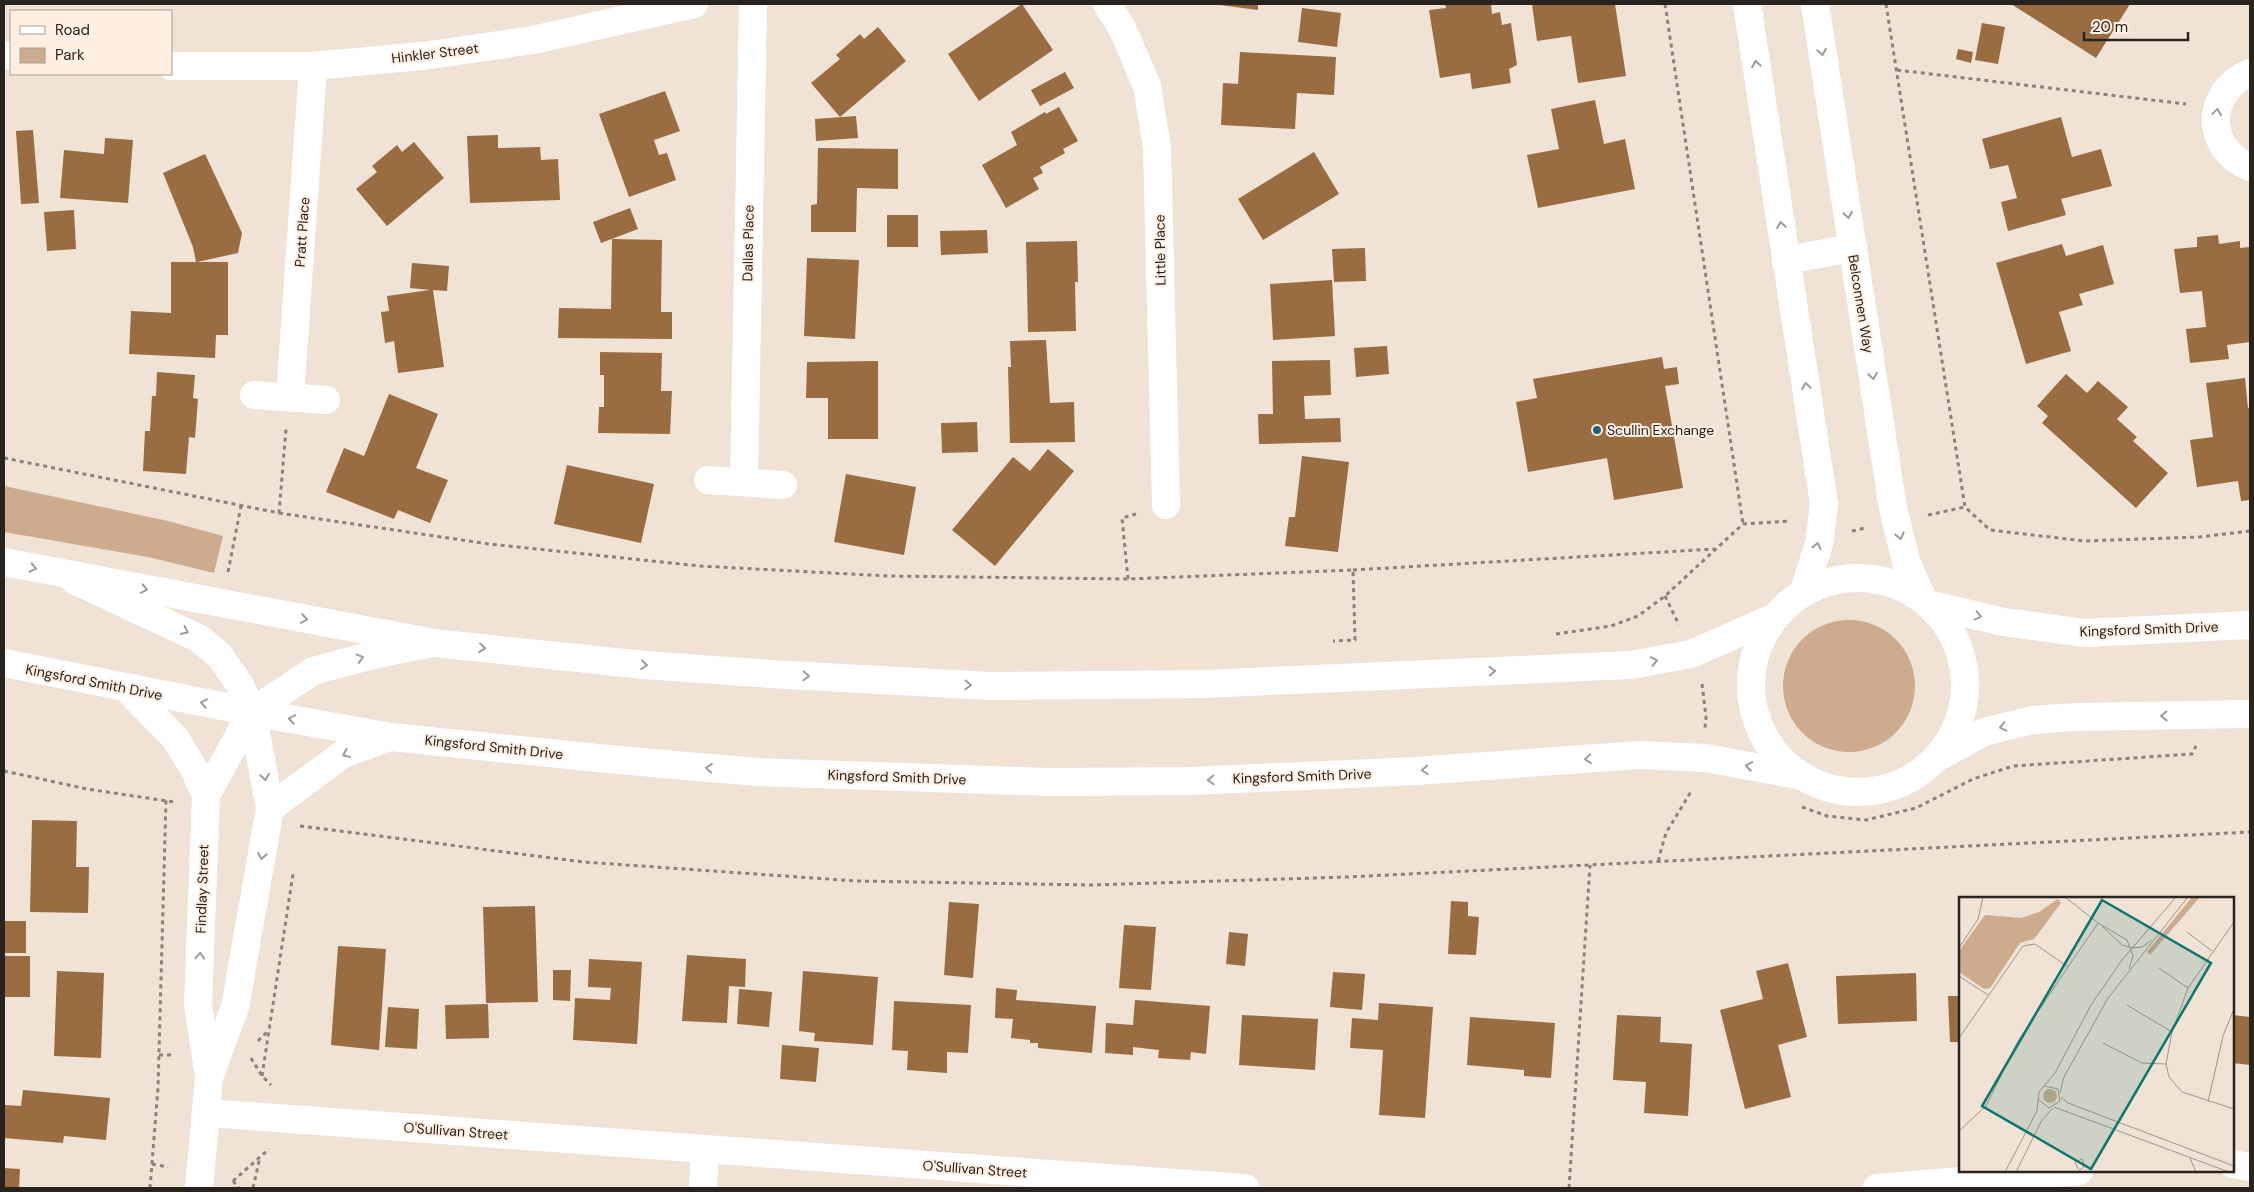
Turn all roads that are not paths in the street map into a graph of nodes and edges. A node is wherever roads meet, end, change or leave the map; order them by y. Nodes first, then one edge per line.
1 (694, 4) edge
2 (753, 4) edge
3 (1107, 4) edge
4 (1747, 4) edge
5 (1815, 4) edge
6 (172, 66) edge
7 (313, 66) junction
8 (2250, 73) edge
9 (2250, 167) edge
10 (1853, 248) junction
11 (1786, 260) junction
12 (254, 395) dead end
13 (290, 397) junction
14 (326, 400) dead end
15 (708, 480) dead end
16 (744, 482) junction
17 (783, 485) dead end
18 (1166, 505) road end
19 (4, 562) edge
20 (61, 574) junction
21 (1803, 593) junction
22 (1927, 603) junction
23 (1775, 617) junction
24 (2250, 625) edge
25 (434, 643) junction
26 (4, 663) edge
27 (126, 688) junction
28 (252, 712) junction
29 (2250, 714) edge
30 (391, 737) junction
31 (1939, 757) junction
32 (1797, 775) junction
33 (206, 795) junction
34 (270, 808) junction
35 (209, 1077) junction
36 (207, 1112) junction
37 (705, 1149) junction
38 (2234, 1164) edge
39 (2250, 1167) edge
40 (2067, 1172) edge
41 (199, 1188) edge
42 (703, 1188) edge
43 (1245, 1188) edge
44 (1877, 1188) edge

1 - 7 main road, Hinkler Street
2 - 16 main road, Dallas Place
3 - 18 main road, Little Place
11 -> 4 main road
5 -> 10 main road, Belconnen Way
6 - 7 main road, Hinkler Street
7 - 13 main road, Pratt Place
9 -> 8 main road
10 - 11 main road
10 -> 22 main road, Belconnen Way
21 -> 11 main road
12 - 13 main road
13 - 14 main road
15 - 16 main road
16 - 17 main road
19 -> 20 main road
20 -> 25 main road
20 -> 28 main road, Findlay Street
21 - 22 main road
21 - 23 main road
22 -> 24 main road, Kingsford Smith Drive
22 - 31 main road
25 -> 23 main road
23 - 32 main road
28 -> 25 main road, Findlay Street
26 - 27 main road, Kingsford Smith Drive
28 -> 27 main road, Kingsford Smith Drive
27 - 33 main road
30 -> 28 main road, Kingsford Smith Drive
28 - 33 main road, Findlay Street
28 -> 34 main road, Findlay Street
29 -> 31 main road
32 -> 30 main road, Kingsford Smith Drive
30 -> 34 main road
31 - 32 main road
35 -> 33 main road, Findlay Street
34 -> 35 main road, Findlay Street
35 - 36 main road, Findlay Street
36 - 37 main road, O'Sullivan Street
36 - 41 main road, Findlay Street
37 - 42 main road
37 - 43 main road, O'Sullivan Street
38 - 39 main road
40 - 44 main road

